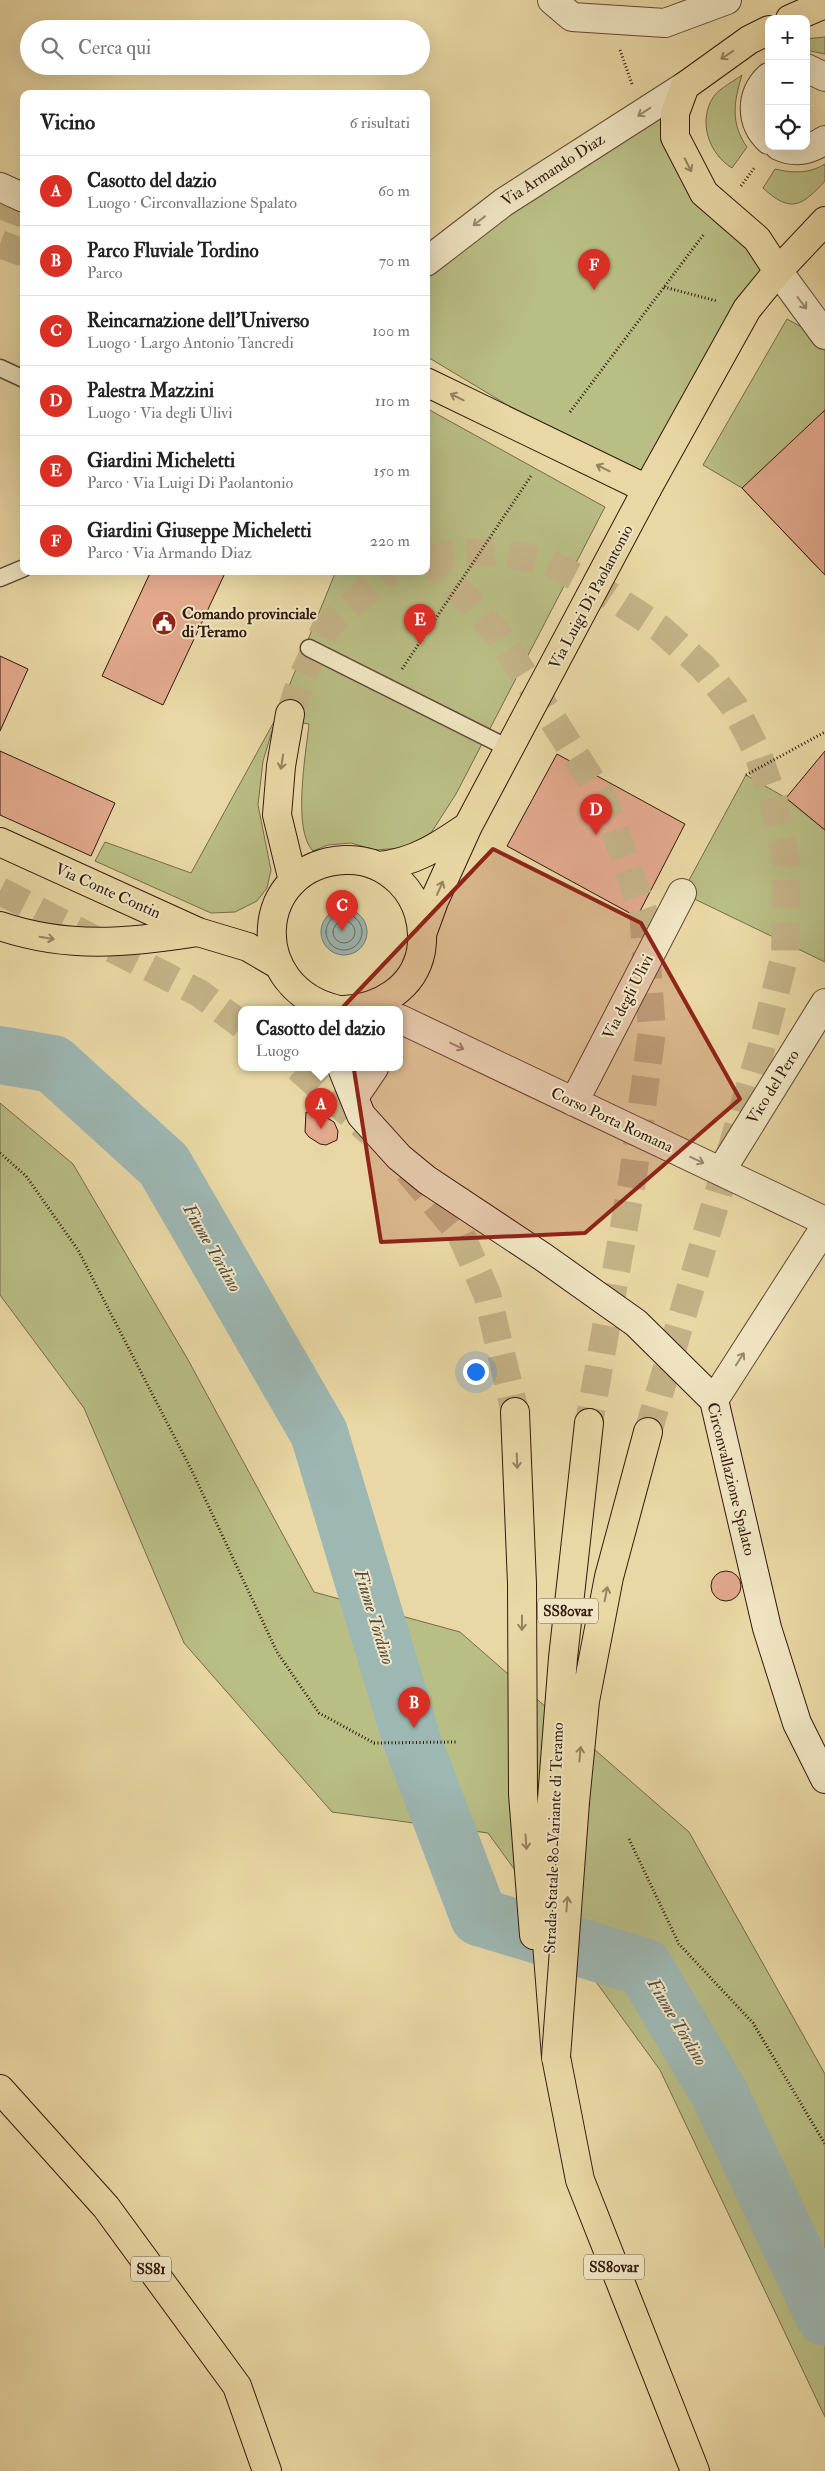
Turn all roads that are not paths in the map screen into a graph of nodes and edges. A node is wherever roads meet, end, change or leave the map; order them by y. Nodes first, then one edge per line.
1 (552, 0) edge
2 (727, 0) edge
3 (825, 4) edge
4 (799, 15) edge
5 (765, 32) edge
6 (810, 70) edge
7 (825, 77) edge
8 (765, 83) edge
9 (685, 86) junction
10 (765, 134) edge
11 (825, 140) edge
12 (810, 149) edge
13 (0, 187) edge
14 (20, 196) edge
15 (825, 221) edge
16 (744, 226) junction
17 (800, 248) junction
18 (430, 259) edge
19 (778, 271) junction
20 (825, 335) edge
21 (0, 368) edge
22 (20, 377) edge
23 (430, 384) edge
24 (647, 489) junction
25 (20, 570) edge
26 (0, 578) edge
27 (309, 648) dead end
28 (290, 714) tunnel mouth
29 (510, 749) junction
30 (468, 826) junction
31 (0, 842) edge
32 (378, 866) junction
33 (293, 881) junction
34 (682, 893) dead end
35 (274, 915) junction
36 (0, 926) edge
37 (422, 934) junction
38 (207, 935) junction
39 (277, 964) junction
40 (825, 1002) edge
41 (310, 1005) edge
42 (379, 1006) edge
43 (404, 1028) edge
44 (343, 1071) edge
45 (359, 1071) edge
46 (372, 1071) edge
47 (354, 1096) junction
48 (574, 1102) junction
49 (721, 1171) junction
50 (825, 1221) edge
51 (825, 1227) edge
52 (714, 1400) junction
53 (515, 1412) tunnel mouth
54 (589, 1423) tunnel mouth
55 (648, 1432) tunnel mouth
56 (825, 1779) edge
57 (564, 1801) junction
58 (556, 2057) junction
59 (0, 2089) edge
60 (267, 2471) edge
61 (695, 2471) edge

1 - 2 street
3 - 4 main road
5 -> 9 main road
6 - 7 street
8 - 10 street
9 -> 16 main road
9 -> 18 street, Via Armando Diaz
11 - 12 street
13 - 14 street
15 - 17 main road, Via Luigi Di Paolantonio
16 - 17 main road
16 - 19 main road
17 - 19 main road, Via Luigi Di Paolantonio
19 -> 20 street
19 - 24 main road, Via Luigi Di Paolantonio
21 - 22 lane
24 -> 23 main road
24 - 29 main road, Via Luigi Di Paolantonio
25 - 26 lane
27 - 29 lane
28 -> 33 main road
29 - 30 main road, Via Luigi Di Paolantonio
30 - 32 main road
37 -> 30 main road, Via Luigi Di Paolantonio
31 - 38 main road, Via Conte Contin
32 - 33 main road
32 - 37 main road
33 - 35 main road
34 - 48 street, Via degli Ulivi
35 - 38 main road
35 - 39 main road
36 -> 38 main road
37 - 42 main road
38 - 39 main road, Via Conte Contin
39 - 41 main road
40 - 49 street, Vico del Pero
43 -> 48 street, Corso Porta Romana
44 - 47 street, Circonvallazione Spalato
45 - 47 street
46 - 47 street
47 - 52 street, Circonvallazione Spalato
48 -> 49 street, Corso Porta Romana
49 - 50 street, Corso Porta Romana
52 -> 51 street
52 - 56 street, Circonvallazione Spalato
53 -> 58 main road
54 - 57 main road, Strada Statale 80 Variante di Teramo / SS80var
57 -> 55 main road
57 - 58 main road, bridge
58 - 61 main road, SS80var
59 - 60 main road, SS81

